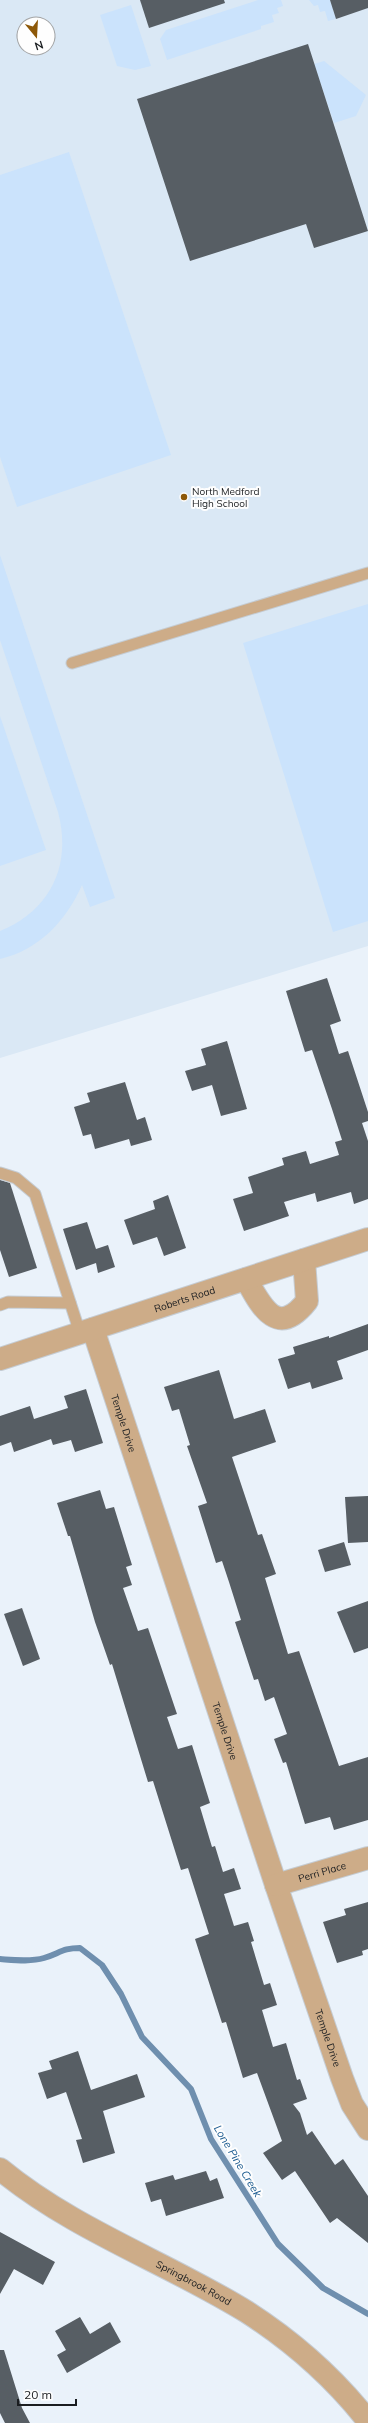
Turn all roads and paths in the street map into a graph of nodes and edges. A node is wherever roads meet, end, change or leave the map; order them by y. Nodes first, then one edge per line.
1 (368, 573) edge
2 (72, 663) dead end
3 (0, 1173) edge
4 (368, 1239) edge
5 (304, 1260) junction
6 (246, 1279) junction
7 (70, 1303) junction
8 (0, 1305) edge
9 (86, 1331) junction
10 (0, 1359) edge
11 (368, 1858) edge
12 (276, 1885) junction
13 (368, 2129) edge
14 (0, 2169) edge
15 (368, 2422) edge

1 - 2 lane
3 - 7 lane
4 - 5 street, Roberts Road
5 - 6 street, Roberts Road
5 - 6 street
6 - 9 street, Roberts Road
7 - 8 lane
7 - 9 lane
9 - 10 street, Roberts Road
9 - 12 street, Temple Drive
11 - 12 street, Perri Place
12 - 13 street, Temple Drive
14 - 15 street, Springbrook Road

